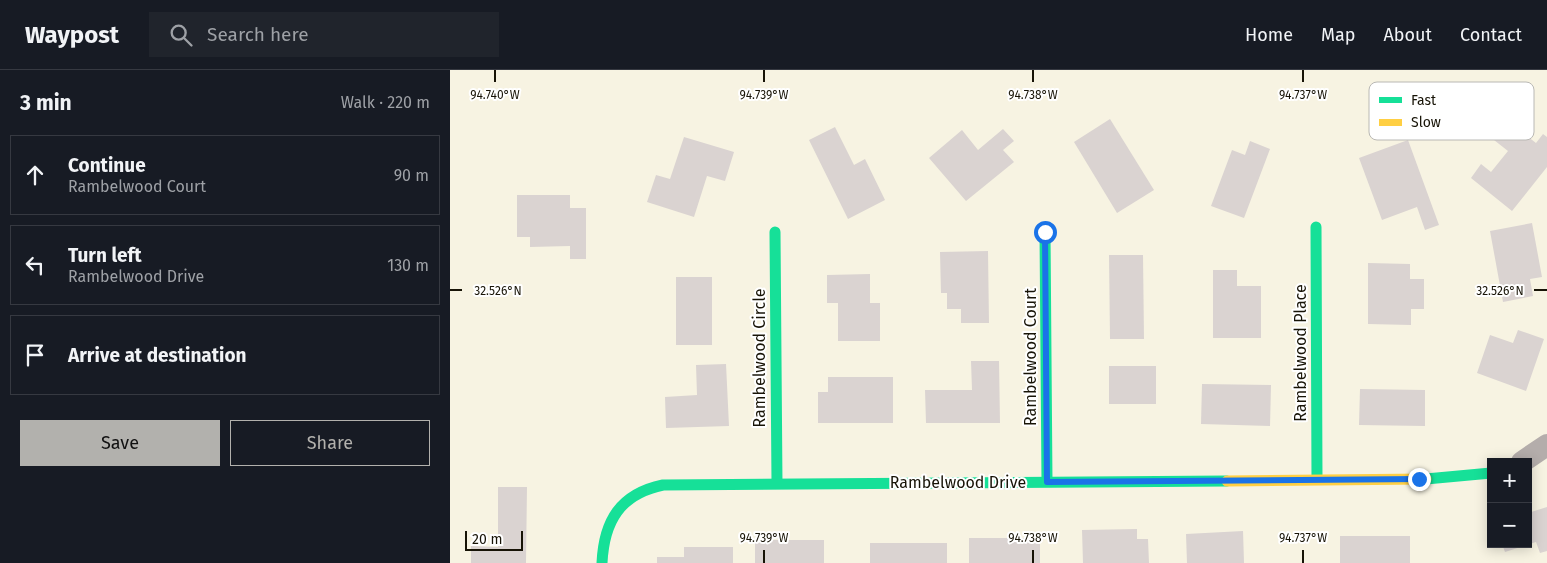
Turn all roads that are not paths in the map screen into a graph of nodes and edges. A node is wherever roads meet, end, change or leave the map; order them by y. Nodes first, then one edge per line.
1 (1316, 227) dead end
2 (775, 232) dead end
3 (1045, 232) dead end
4 (1547, 445) edge
5 (1528, 458) edge
6 (1487, 473) edge
7 (1317, 479) junction
8 (1047, 482) junction
9 (777, 483) junction
10 (602, 563) edge

1 - 7 street, Rambelwood Place
2 - 9 street, Rambelwood Circle
3 - 8 street, Rambelwood Court
4 - 5 street
6 - 7 street, Rambelwood Drive
7 - 8 street, Rambelwood Drive
8 - 9 street, Rambelwood Drive
9 - 10 street, Rambelwood Drive

